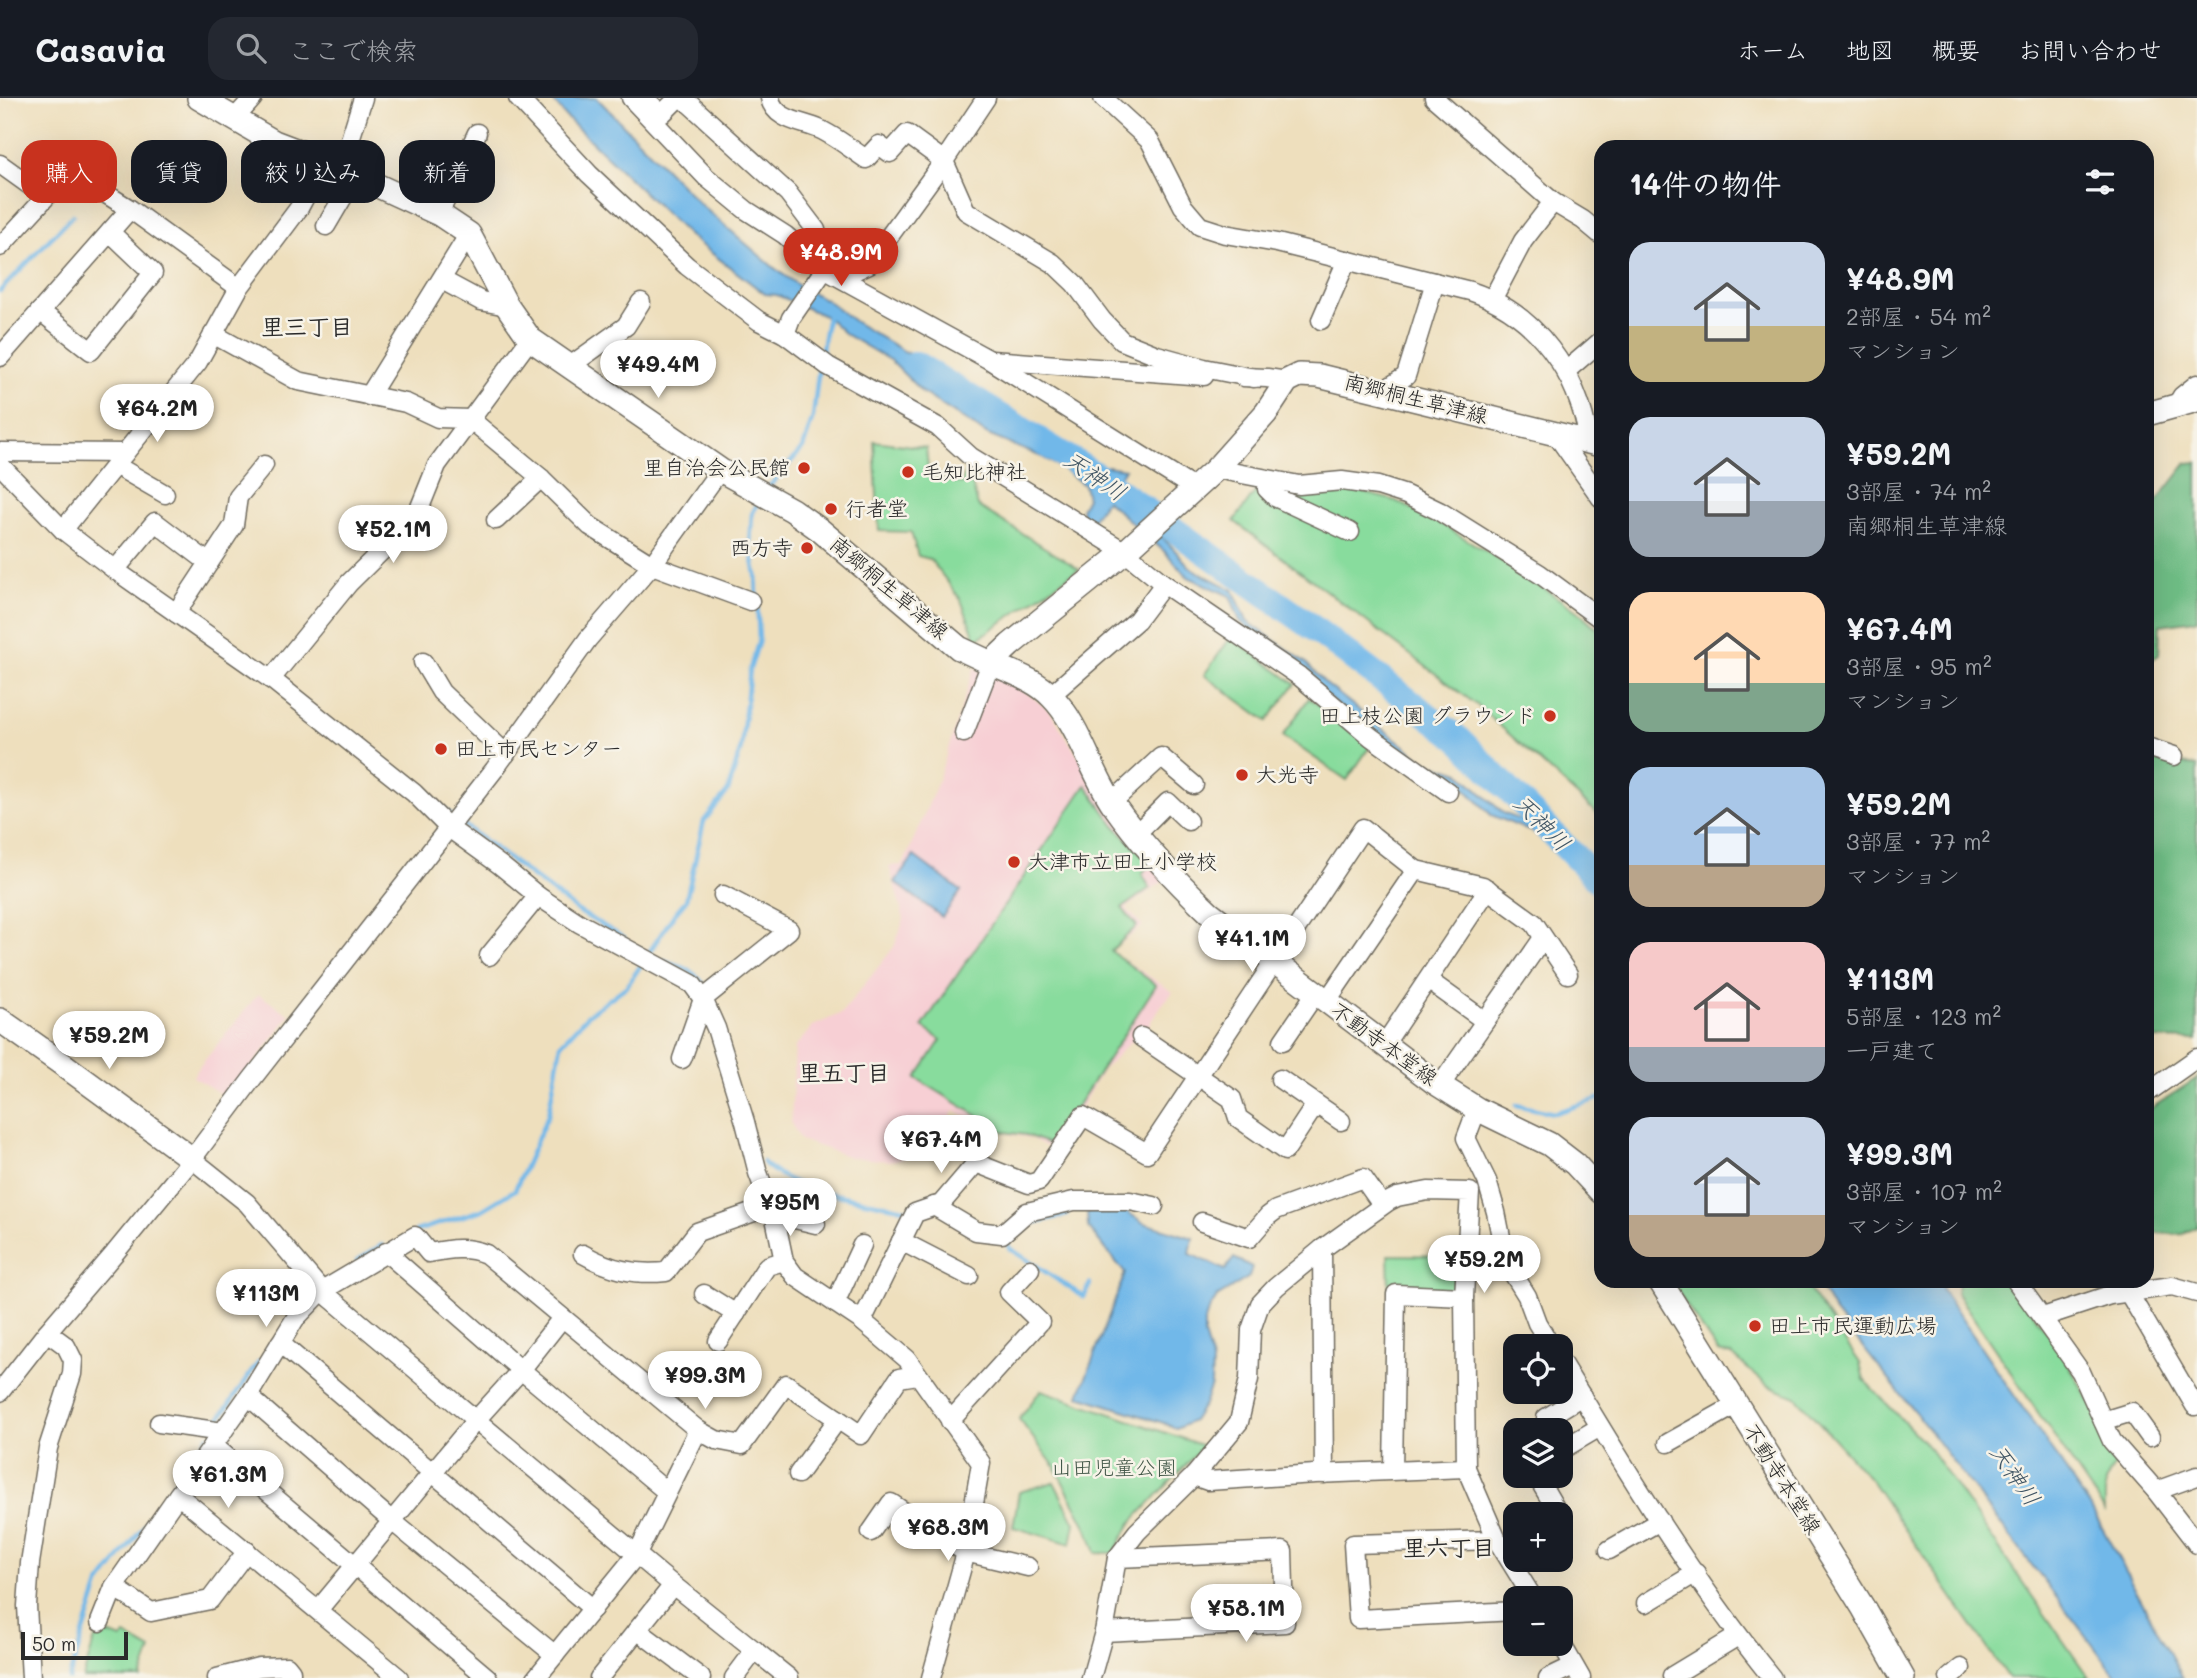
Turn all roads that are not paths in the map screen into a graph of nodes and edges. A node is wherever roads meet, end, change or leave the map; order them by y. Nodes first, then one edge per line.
1 (199, 98) edge
2 (253, 98) edge
3 (363, 98) edge
4 (518, 98) edge
5 (631, 98) edge
6 (643, 98) edge
7 (681, 98) edge
8 (770, 98) edge
9 (986, 98) edge
10 (1103, 98) edge
11 (1434, 98) edge
12 (236, 118) junction
13 (477, 133) dead end
14 (271, 140) edge
15 (350, 140) edge
16 (944, 161) junction
17 (0, 164) edge
18 (385, 189) edge
19 (117, 201) edge
20 (1553, 202) junction
21 (304, 203) edge
22 (332, 203) edge
23 (130, 209) junction
24 (439, 214) junction
25 (326, 226) dead end
26 (1594, 229) edge
27 (110, 232) junction
28 (469, 234) junction
29 (0, 247) edge
30 (1347, 260) junction
31 (824, 269) junction
32 (442, 279) junction
33 (1435, 282) junction
34 (239, 288) junction
35 (1493, 298) junction
36 (641, 302) dead end
37 (508, 306) junction
38 (40, 311) junction
39 (1321, 320) dead end
40 (788, 326) junction
41 (213, 334) junction
42 (530, 338) junction
43 (1594, 347) edge
44 (0, 357) edge
45 (988, 359) junction
46 (570, 366) junction
47 (1566, 372) junction
48 (1254, 378) junction
49 (1287, 381) junction
50 (2197, 384) edge
51 (1383, 391) junction
52 (369, 396) junction
53 (2186, 403) edge
54 (2154, 412) edge
55 (470, 419) junction
56 (1555, 433) junction
57 (1594, 440) edge
58 (1594, 443) edge
59 (0, 452) edge
60 (120, 459) junction
61 (0, 465) edge
62 (264, 465) dead end
63 (1216, 469) junction
64 (720, 470) junction
65 (541, 478) junction
66 (1269, 480) junction
67 (1594, 488) edge
68 (1192, 491) junction
69 (165, 494) dead end
70 (496, 520) dead end
71 (63, 530) junction
72 (1350, 532) dead end
73 (1125, 552) junction
74 (209, 563) junction
75 (652, 565) junction
76 (115, 570) junction
77 (1164, 584) junction
78 (750, 601) dead end
79 (176, 613) junction
80 (1594, 614) edge
81 (423, 662) dead end
82 (991, 663) junction
83 (271, 679) junction
84 (1051, 695) junction
85 (964, 733) dead end
86 (2154, 749) edge
87 (506, 754) junction
88 (2174, 756) dead end
89 (1194, 785) dead end
90 (1448, 792) dead end
91 (1112, 802) junction
92 (1188, 821) dead end
93 (449, 828) junction
94 (1136, 834) junction
95 (1416, 870) junction
96 (1489, 889) junction
97 (723, 895) dead end
98 (538, 896) junction
99 (1543, 938) junction
100 (489, 956) dead end
101 (1273, 962) junction
102 (1567, 974) dead end
103 (1428, 980) junction
104 (1321, 998) junction
105 (703, 999) junction
106 (0, 1020) edge
107 (1485, 1021) junction
108 (1141, 1037) dead end
109 (1283, 1041) dead end
110 (1384, 1045) junction
111 (2197, 1058) edge
112 (682, 1059) dead end
113 (1198, 1077) junction
114 (1280, 1079) dead end
115 (1440, 1086) junction
116 (2154, 1088) edge
117 (1316, 1104) junction
118 (1477, 1109) junction
119 (1341, 1121) dead end
120 (192, 1159) junction
121 (1594, 1184) edge
122 (1382, 1205) junction
123 (934, 1206) junction
124 (1154, 1206) dead end
125 (772, 1210) junction
126 (1202, 1222) dead end
127 (816, 1224) dead end
128 (901, 1241) junction
129 (862, 1245) dead end
130 (1322, 1249) junction
131 (386, 1252) junction
132 (583, 1254) dead end
133 (784, 1261) junction
134 (1030, 1269) dead end
135 (969, 1276) dead end
136 (1664, 1288) edge
137 (2021, 1288) edge
138 (2106, 1288) edge
139 (322, 1291) junction
140 (2128, 1292) junction
141 (2197, 1293) edge
142 (705, 1294) dead end
143 (1465, 1297) junction
144 (835, 1303) junction
145 (736, 1314) junction
146 (2043, 1317) junction
147 (562, 1318) junction
148 (862, 1321) junction
149 (47, 1332) junction
150 (1544, 1334) edge
151 (718, 1341) dead end
152 (280, 1343) junction
153 (521, 1370) junction
154 (917, 1375) junction
155 (1573, 1381) edge
156 (0, 1392) edge
157 (248, 1396) junction
158 (1582, 1396) junction
159 (1736, 1405) junction
160 (2195, 1406) dead end
161 (1545, 1418) dead end
162 (838, 1419) junction
163 (476, 1420) junction
164 (950, 1421) junction
165 (2103, 1422) junction
166 (159, 1423) dead end
167 (1600, 1427) junction
168 (698, 1430) junction
169 (2150, 1437) dead end
170 (218, 1438) junction
171 (1573, 1443) edge
172 (1668, 1443) dead end
173 (1466, 1468) junction
174 (1392, 1470) junction
175 (432, 1473) junction
176 (798, 1474) dead end
177 (1324, 1474) junction
178 (1194, 1476) junction
179 (2197, 1476) edge
180 (2156, 1491) junction
181 (667, 1492) junction
182 (178, 1494) junction
183 (392, 1521) junction
184 (1660, 1521) junction
185 (871, 1532) dead end
186 (1497, 1540) junction
187 (2197, 1544) edge
188 (1609, 1550) dead end
189 (247, 1551) junction
190 (965, 1552) junction
191 (637, 1554) junction
192 (1117, 1558) junction
193 (355, 1565) junction
194 (1028, 1567) dead end
195 (1696, 1573) junction
196 (673, 1585) junction
197 (1526, 1586) edge
198 (114, 1587) junction
199 (1646, 1603) dead end
200 (593, 1609) junction
201 (318, 1610) junction
202 (1503, 1612) edge
203 (100, 1622) dead end
204 (637, 1630) junction
205 (1104, 1632) junction
206 (1738, 1636) junction
207 (755, 1650) junction
208 (555, 1656) junction
209 (1568, 1656) edge
210 (1577, 1672) edge
211 (1672, 1675) dead end
212 (31, 1678) edge
213 (217, 1678) edge
214 (291, 1678) edge
215 (399, 1678) edge
216 (488, 1678) edge
217 (536, 1678) edge
218 (598, 1678) edge
219 (701, 1678) edge
220 (734, 1678) edge
221 (789, 1678) edge
222 (931, 1678) edge
223 (1091, 1678) edge
224 (1548, 1678) edge
225 (1772, 1678) edge
226 (1903, 1678) edge

1 - 12 main road, 南郷桐生草津線
2 - 12 street
3 - 15 street
4 - 40 street
5 - 31 street
6 - 7 street
7 - 31 street
8 - 16 street
9 - 16 street
10 - 30 street
11 - 20 street
12 - 14 main road, 南郷桐生草津線
13 - 24 street
16 - 31 street
16 - 48 street
17 - 29 street
18 - 24 main road, 南郷桐生草津線
19 - 23 street
20 - 26 street
20 - 35 street
21 - 34 street
22 - 25 street
23 - 27 street
23 - 34 street
24 - 28 main road, 南郷桐生草津線
27 - 38 street
27 - 38 street
28 - 32 street
28 - 37 main road, 南郷桐生草津線
30 - 33 street
30 - 39 street
31 - 40 street
31 - 45 street
32 - 37 street
32 - 52 street
33 - 35 street
33 - 51 street
34 - 41 street
35 - 47 street
36 - 46 street
37 - 42 main road, 南郷桐生草津線
38 - 44 street
40 - 73 street
41 - 52 street
41 - 60 street
42 - 46 main road, 南郷桐生草津線
42 - 55 street
43 - 47 street
45 - 48 street
45 - 68 street
46 - 64 main road, 南郷桐生草津線
47 - 57 street
48 - 49 street
49 - 51 main road, 南郷桐生草津線
49 - 63 main road
50 - 53 street
51 - 56 main road, 南郷桐生草津線
52 - 55 street
53 - 54 main road
55 - 65 street
55 - 83 street
56 - 58 main road, 南郷桐生草津線
56 - 67 street
59 - 60 street
60 - 69 street
60 - 71 street
61 - 71 street
62 - 74 street
63 - 66 street
63 - 68 main road
64 - 75 street
64 - 82 main road, 南郷桐生草津線
65 - 70 street
65 - 75 street
66 - 72 street
66 - 80 street
68 - 73 main road
71 - 76 street
73 - 77 street
73 - 82 main road
74 - 76 street
74 - 79 street
75 - 78 street
75 - 87 street
76 - 79 street
77 - 84 street
77 - 90 street
79 - 83 street
81 - 87 street
82 - 84 main road, 不動寺本堂線
82 - 85 street
83 - 93 street
84 - 91 main road, 不動寺本堂線
86 - 88 street
87 - 93 street
89 - 91 street
91 - 94 main road, 不動寺本堂線
92 - 94 street
93 - 98 street
93 - 120 street
94 - 101 main road, 不動寺本堂線
95 - 96 street
95 - 101 street
95 - 104 street
96 - 99 street
96 - 103 street
97 - 105 street
98 - 100 street
98 - 105 street
99 - 102 street
99 - 107 street
101 - 104 main road, 不動寺本堂線
101 - 113 street
103 - 107 street
103 - 110 street
104 - 109 street
104 - 110 main road, 不動寺本堂線
105 - 112 street
105 - 125 street
106 - 120 main road
107 - 115 street
108 - 113 street
110 - 115 main road, 不動寺本堂線
111 - 116 street
113 - 117 street
113 - 123 street
114 - 117 street
115 - 118 main road, 不動寺本堂線
117 - 119 street
118 - 121 main road, 不動寺本堂線
118 - 150 street
120 - 139 street
120 - 149 street
122 - 126 street
122 - 130 street
122 - 143 street
123 - 124 street
123 - 128 street
125 - 127 street
125 - 132 street
125 - 133 street
128 - 135 street
128 - 148 street
129 - 144 street
130 - 177 street
130 - 178 street
131 - 139 street
131 - 147 street
131 - 153 street
133 - 144 street
133 - 145 street
134 - 164 street
136 - 159 main road, 不動寺本堂線
137 - 146 street
138 - 140 street
138 - 146 street
139 - 152 street
139 - 163 street
140 - 141 street
140 - 160 street
142 - 145 street
143 - 173 street
143 - 174 street
144 - 148 street
145 - 151 street
146 - 165 street
147 - 153 street
147 - 168 street
148 - 154 street
149 - 156 street
149 - 212 street
152 - 157 street
152 - 175 street
153 - 163 street
153 - 181 street
154 - 162 street
154 - 164 street
155 - 158 street
157 - 170 street
157 - 183 street
158 - 161 street
158 - 167 street
159 - 172 street
159 - 226 main road, 不動寺本堂線
162 - 168 street
162 - 176 street
163 - 175 street
163 - 191 street
164 - 190 street
165 - 169 street
165 - 180 street
166 - 170 street
167 - 171 street
167 - 184 street
168 - 181 street
170 - 182 street
170 - 193 street
173 - 174 street
173 - 186 street
174 - 177 street
175 - 183 street
175 - 200 street
177 - 178 street
178 - 192 street
179 - 180 street
180 - 187 street
181 - 191 street
182 - 189 street
182 - 198 street
183 - 193 street
183 - 208 street
184 - 188 street
184 - 195 street
185 - 190 street
186 - 197 street
186 - 202 street
189 - 198 street
189 - 201 street
190 - 194 street
190 - 222 street
191 - 196 street
191 - 200 street
192 - 205 street
192 - 205 street
193 - 201 street
193 - 216 street
195 - 199 street
195 - 206 street
196 - 204 street
196 - 207 street
198 - 203 street
200 - 208 street
201 - 215 street
204 - 218 street
204 - 219 street
205 - 223 street
206 - 211 street
206 - 225 street
207 - 220 street
207 - 221 street
208 - 217 street
209 - 210 street
210 - 224 street
213 - 214 street

